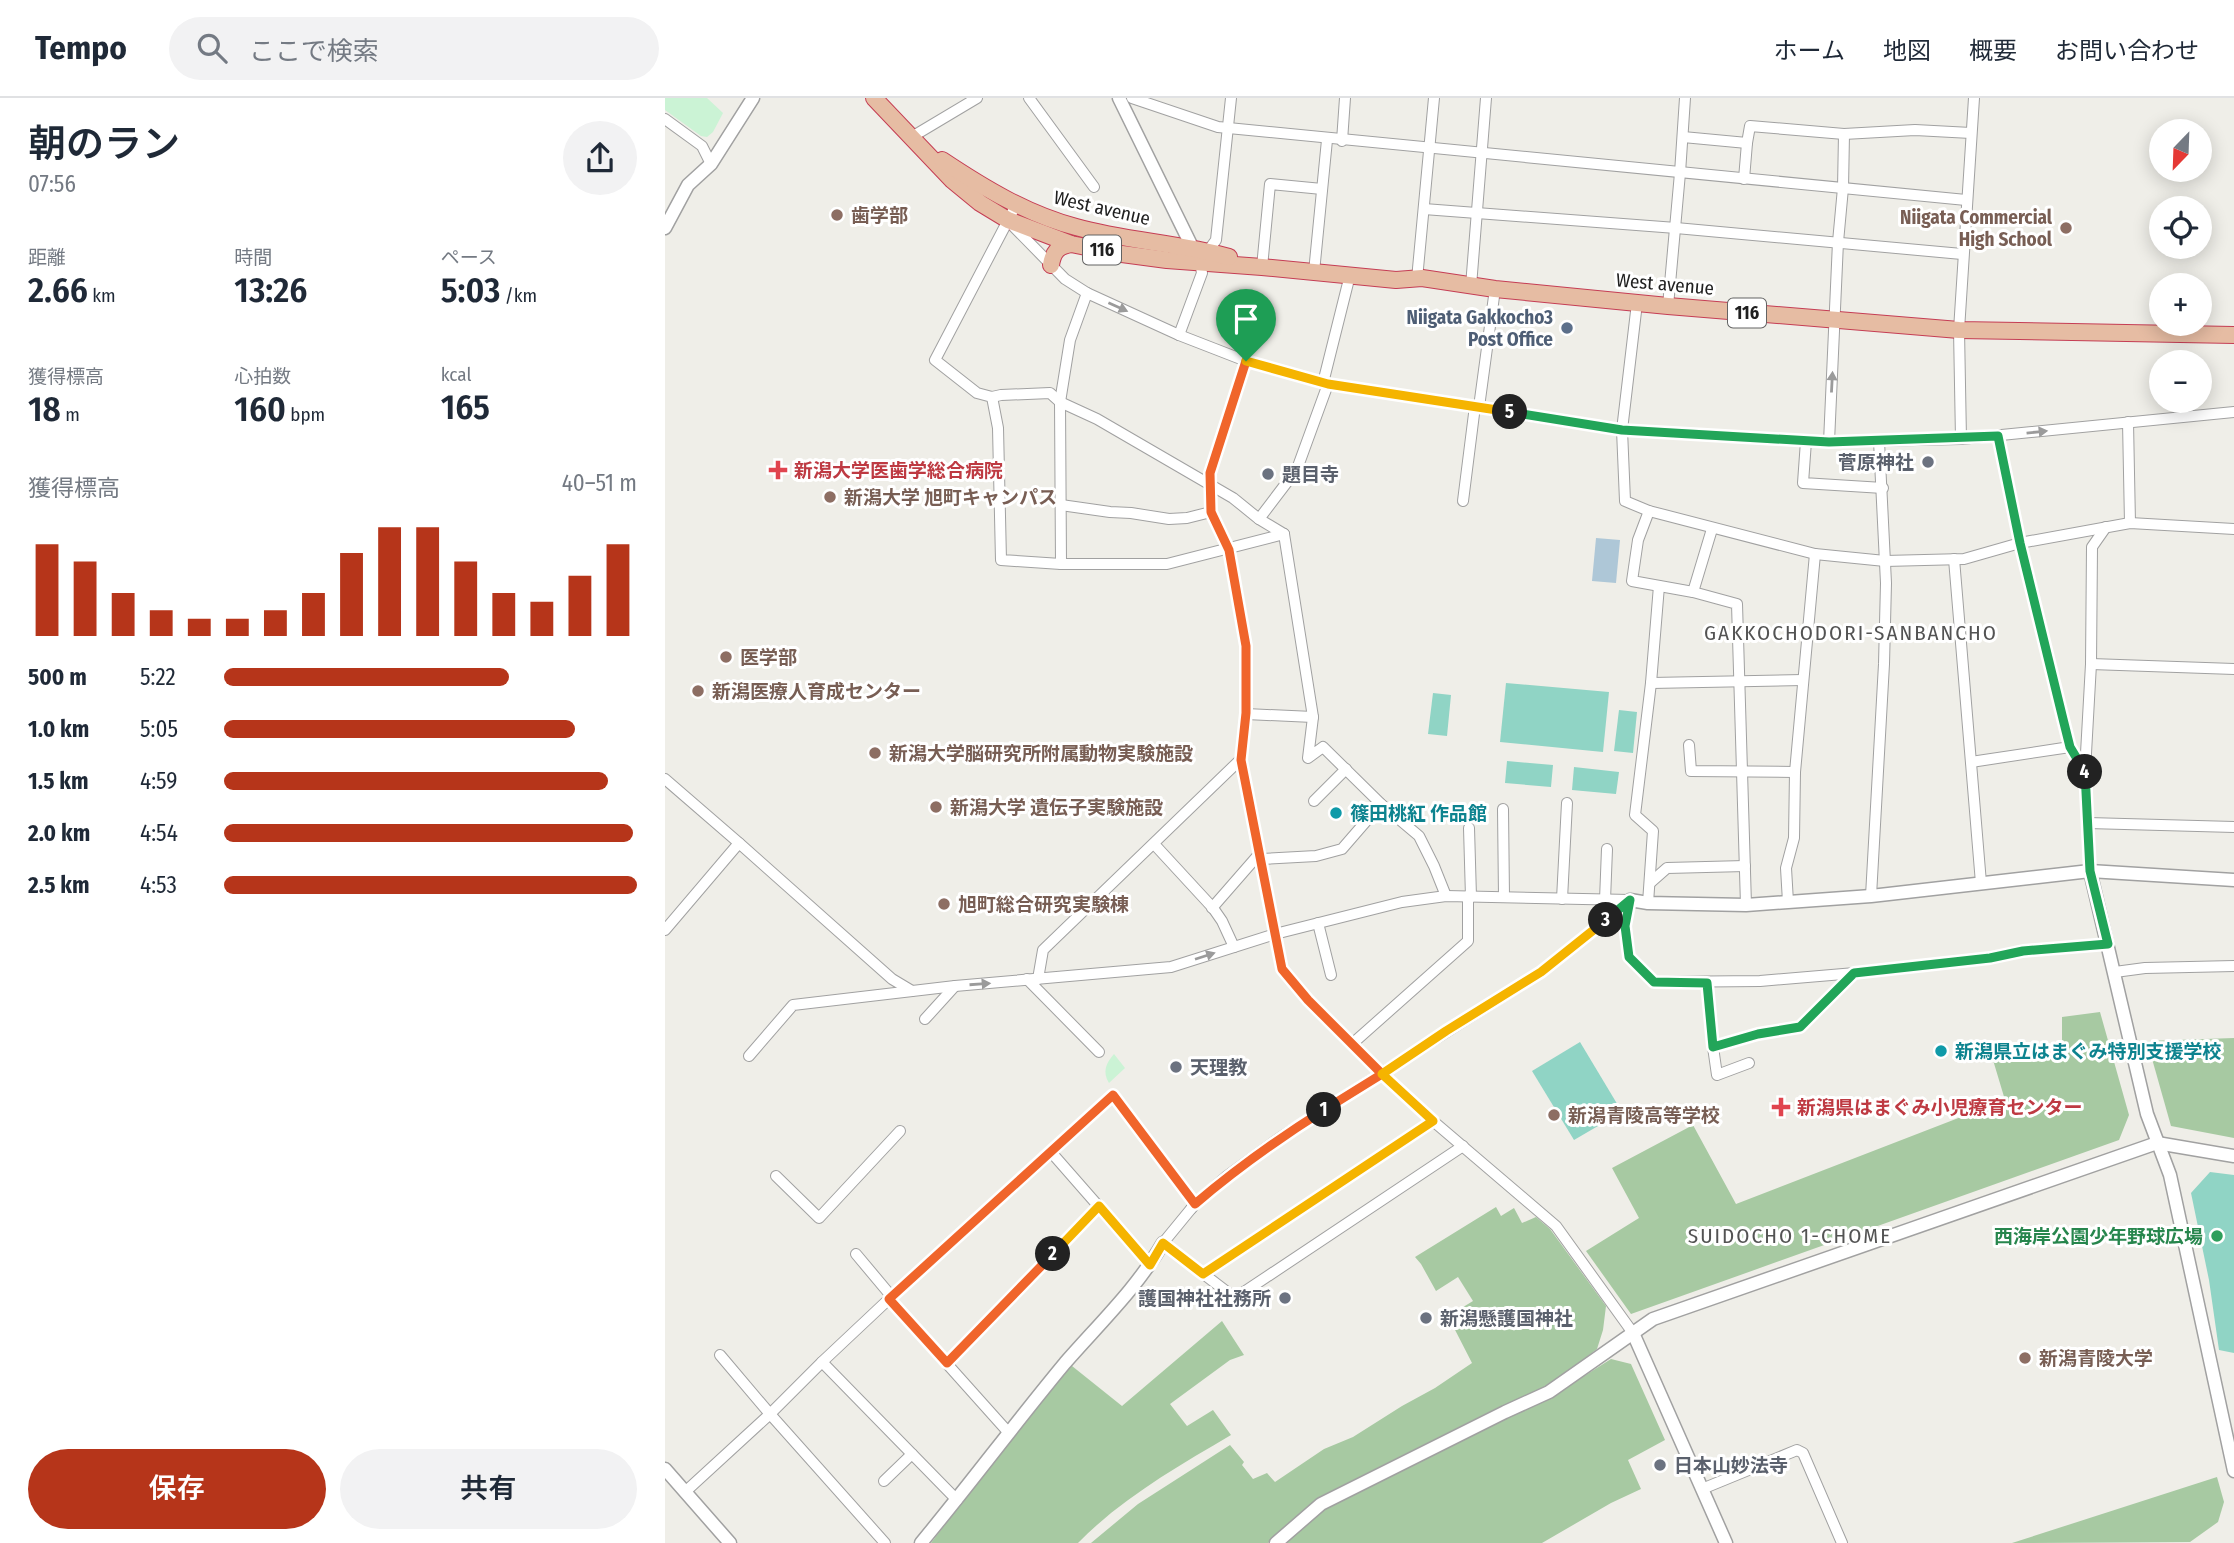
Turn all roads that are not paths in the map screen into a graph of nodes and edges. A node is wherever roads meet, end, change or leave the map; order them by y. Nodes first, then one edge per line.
1 (753, 98) edge
2 (874, 98) edge
3 (977, 98) edge
4 (1029, 98) edge
5 (1119, 98) edge
6 (1132, 98) edge
7 (1231, 98) edge
8 (1345, 98) edge
9 (1434, 98) edge
10 (1486, 98) edge
11 (1685, 98) edge
12 (1973, 98) edge
13 (665, 119) edge
14 (1229, 129) junction
15 (1971, 133) junction
16 (1844, 134) junction
17 (1683, 137) junction
18 (910, 138) junction
19 (1327, 140) junction
20 (1342, 141) junction
21 (1747, 143) junction
22 (1429, 148) junction
23 (1481, 152) junction
24 (711, 164) junction
25 (1681, 173) junction
26 (1744, 179) junction
27 (1094, 187) dead end
28 (1843, 188) junction
29 (1322, 189) junction
30 (1966, 200) junction
31 (1016, 205) junction
32 (1424, 209) junction
33 (1477, 213) junction
34 (1008, 220) junction
35 (665, 228) edge
36 (1676, 228) junction
37 (1838, 242) junction
38 (1071, 244) junction
39 (1200, 254) junction
40 (1962, 254) junction
41 (1051, 265) junction
42 (1262, 267) junction
43 (1314, 272) junction
44 (1350, 275) junction
45 (1417, 279) junction
46 (1471, 286) junction
47 (1495, 289) junction
48 (1087, 293) junction
49 (1637, 303) junction
50 (1668, 306) junction
51 (1835, 321) junction
52 (1959, 330) junction
53 (1179, 334) junction
54 (2234, 335) edge
55 (1246, 361) junction
56 (1326, 383) junction
57 (992, 397) junction
58 (1060, 402) junction
59 (1477, 407) junction
60 (2234, 412) edge
61 (2127, 422) junction
62 (1622, 430) junction
63 (1998, 436) junction
64 (1961, 439) junction
65 (1806, 441) junction
66 (1879, 441) junction
67 (1829, 442) junction
68 (1209, 484) junction
69 (1883, 488) junction
70 (1463, 501) dead end
71 (1061, 505) junction
72 (1649, 511) junction
73 (1211, 512) junction
74 (1259, 519) junction
75 (2130, 523) junction
76 (2106, 527) junction
77 (1712, 528) junction
78 (2234, 528) edge
79 (1284, 534) junction
80 (2020, 543) junction
81 (1229, 550) junction
82 (1815, 554) junction
83 (1954, 559) junction
84 (1885, 561) junction
85 (1061, 564) junction
86 (1659, 586) junction
87 (1693, 592) junction
88 (2091, 664) junction
89 (2234, 668) edge
90 (1804, 680) junction
91 (1740, 681) junction
92 (1651, 683) junction
93 (1246, 713) junction
94 (1313, 717) junction
95 (1689, 745) dead end
96 (2070, 747) junction
97 (1241, 760) junction
98 (1971, 762) junction
99 (1346, 769) junction
100 (2085, 771) junction
101 (1795, 772) junction
102 (1742, 773) junction
103 (665, 779) edge
104 (1314, 801) dead end
105 (1567, 803) dead end
106 (1381, 804) junction
107 (1503, 809) dead end
108 (2088, 823) junction
109 (2234, 827) edge
110 (1469, 828) dead end
111 (739, 843) junction
112 (1154, 844) junction
113 (1607, 849) dead end
114 (1260, 856) junction
115 (1745, 866) junction
116 (2090, 871) junction
117 (2234, 880) edge
118 (1650, 883) junction
119 (1981, 883) junction
120 (1446, 896) junction
121 (1470, 896) junction
122 (1871, 896) junction
123 (1504, 897) junction
124 (1562, 899) junction
125 (1605, 900) junction
126 (1630, 900) junction
127 (1788, 902) junction
128 (1649, 903) junction
129 (1746, 905) junction
130 (1212, 908) junction
131 (1318, 923) junction
132 (665, 930) edge
133 (1275, 934) junction
134 (2108, 944) junction
135 (1234, 947) junction
136 (2234, 966) edge
137 (2115, 972) junction
138 (1854, 973) junction
139 (1331, 975) dead end
140 (1032, 979) junction
141 (1707, 983) junction
142 (955, 986) junction
143 (912, 991) junction
144 (925, 1019) dead end
145 (1352, 1044) junction
146 (1713, 1047) junction
147 (1099, 1052) dead end
148 (749, 1056) dead end
149 (1749, 1063) dead end
150 (1382, 1074) junction
151 (1433, 1121) junction
152 (900, 1131) dead end
153 (2157, 1143) junction
154 (1463, 1146) junction
155 (1051, 1152) junction
156 (2234, 1156) edge
157 (776, 1176) dead end
158 (1195, 1204) junction
159 (1099, 1206) junction
160 (1163, 1243) junction
161 (856, 1254) dead end
162 (1150, 1265) junction
163 (1203, 1274) junction
164 (891, 1298) junction
165 (1633, 1333) junction
166 (720, 1355) dead end
167 (822, 1362) junction
168 (947, 1363) junction
169 (770, 1414) junction
170 (1008, 1432) junction
171 (912, 1454) junction
172 (665, 1469) edge
173 (2234, 1471) edge
174 (884, 1481) dead end
175 (1702, 1489) junction
176 (685, 1492) junction
177 (957, 1500) junction
178 (730, 1543) edge
179 (885, 1543) edge
180 (921, 1543) edge
181 (1276, 1543) edge
182 (1726, 1543) edge
183 (1842, 1543) edge

1 - 24 street
2 - 18 highway, West avenue / 116
3 - 18 street
4 - 27 street
5 - 39 street
6 - 14 street
7 - 14 street
8 - 20 street
9 - 22 street
10 - 23 street
11 - 17 street
12 - 15 street
13 - 24 street
14 - 19 street
14 - 39 street
15 - 16 street
15 - 30 street
16 - 21 street
16 - 28 street
17 - 21 street
17 - 25 street
18 - 31 highway, West avenue / 116
18 - 34 highway, West avenue / 116
19 - 20 street
19 - 29 street
20 - 22 street
21 - 26 street
22 - 23 street
22 - 32 street
23 - 25 street
23 - 33 street
24 - 35 street
25 - 26 street
25 - 36 street
26 - 28 street
28 - 30 street
28 - 37 street
29 - 42 street
29 - 43 street
30 - 40 street
31 - 34 street
31 - 39 highway, West avenue / 116
32 - 33 street
32 - 45 street
33 - 36 street
33 - 46 street
34 - 38 highway, West avenue / 116
34 - 41 street
34 - 57 street
36 - 37 street
36 - 50 street
37 - 40 street
37 - 51 street
38 - 39 highway, West avenue / 116
38 - 41 highway
39 - 42 highway, West avenue / 116
39 - 53 street
40 - 52 street
41 - 48 street
42 - 43 highway, West avenue / 116
43 - 44 highway, West avenue / 116
44 - 45 highway, West avenue / 116
44 - 56 street
45 - 46 highway, West avenue / 116
46 - 47 highway, West avenue / 116
47 - 49 highway, West avenue / 116
47 - 59 street
48 -> 53 street
48 - 58 street
49 - 50 highway, West avenue / 116
49 - 62 street
50 - 51 highway, West avenue / 116
51 - 52 highway, West avenue / 116
67 -> 51 street
52 - 54 highway, West avenue / 116
52 - 64 street
53 - 55 street
55 - 56 street
55 - 68 street
56 - 59 street
56 - 74 street
57 - 58 street
57 - 85 street
58 - 68 street
58 - 71 street
59 - 62 street
59 - 70 street
60 - 61 street
63 -> 61 street
61 - 75 street
62 - 65 street
62 - 72 street
63 - 64 street
63 - 80 street
64 - 66 street
65 - 67 street
65 - 69 street
66 - 67 street
66 - 69 street
68 - 73 street
68 - 74 street
69 - 84 street
71 - 73 street
71 - 85 street
72 - 77 street
72 - 86 street
73 - 81 street
74 - 79 street
75 - 76 street
75 - 78 street
76 - 80 street
76 - 88 street
77 - 82 street
77 - 87 street
79 - 81 street
79 - 94 street
80 - 83 street
80 - 96 street
81 - 85 street
81 - 93 street
82 - 84 street
82 - 90 street
83 - 84 street
83 - 98 street
84 - 122 street
86 - 87 street
86 - 92 street
87 - 91 street
88 - 89 street
88 - 100 street
90 - 91 street
90 - 101 street
91 - 92 street
91 - 102 street
92 - 118 street
93 - 94 street
93 - 97 street
94 - 99 street
95 - 102 street
96 - 98 street
96 - 100 street
97 - 112 street
97 - 114 street
98 - 119 street
99 - 104 street
99 - 106 street
100 - 108 street
101 - 102 street
101 - 127 street
102 - 115 street
103 - 111 street
105 - 124 street
106 - 114 street
106 - 120 street
107 - 123 street
108 - 109 street
108 - 116 street
110 - 121 street
111 - 132 street
111 - 143 street
112 - 130 street
112 - 140 street
113 - 125 street
114 - 130 street
114 - 133 street
115 - 118 street
115 - 129 street
116 - 117 street
116 - 119 street
116 - 134 street
118 - 128 street
119 - 122 street
120 - 121 street
120 - 131 street
121 - 123 street
121 - 145 street
122 - 127 street
123 - 124 street
124 - 125 street
125 - 126 street
126 - 128 street
126 - 141 street
126 - 150 street
127 - 129 street
128 - 129 street
130 - 135 street
131 - 133 street
131 - 139 street
133 - 135 street
133 - 145 street
134 - 137 street
134 - 138 street
140 -> 135 street
136 - 137 street
137 - 153 street
138 - 141 street
138 - 146 street
142 -> 140 street
140 - 147 street
141 - 146 street
142 - 143 street
142 - 144 street
143 - 148 street
145 - 150 street
146 - 149 street
150 - 151 street
150 - 158 street
151 - 154 street
151 - 163 street
152 - 157 street
153 - 156 street
153 - 165 street
153 - 173 street
154 - 163 street
154 - 165 street
155 - 158 street
155 - 159 street
155 - 164 street
158 - 160 street
159 - 162 street
159 - 168 street
160 - 162 street
160 - 163 street
161 - 164 street
162 - 170 street
164 - 167 street
164 - 168 street
165 - 175 street
165 - 181 street
166 - 169 street
167 - 169 street
167 - 171 street
168 - 170 street
169 - 176 street
169 - 179 street
170 - 177 street
171 - 174 street
171 - 177 street
172 - 176 street
175 - 182 street
175 - 183 street
176 - 178 street
177 - 180 street

